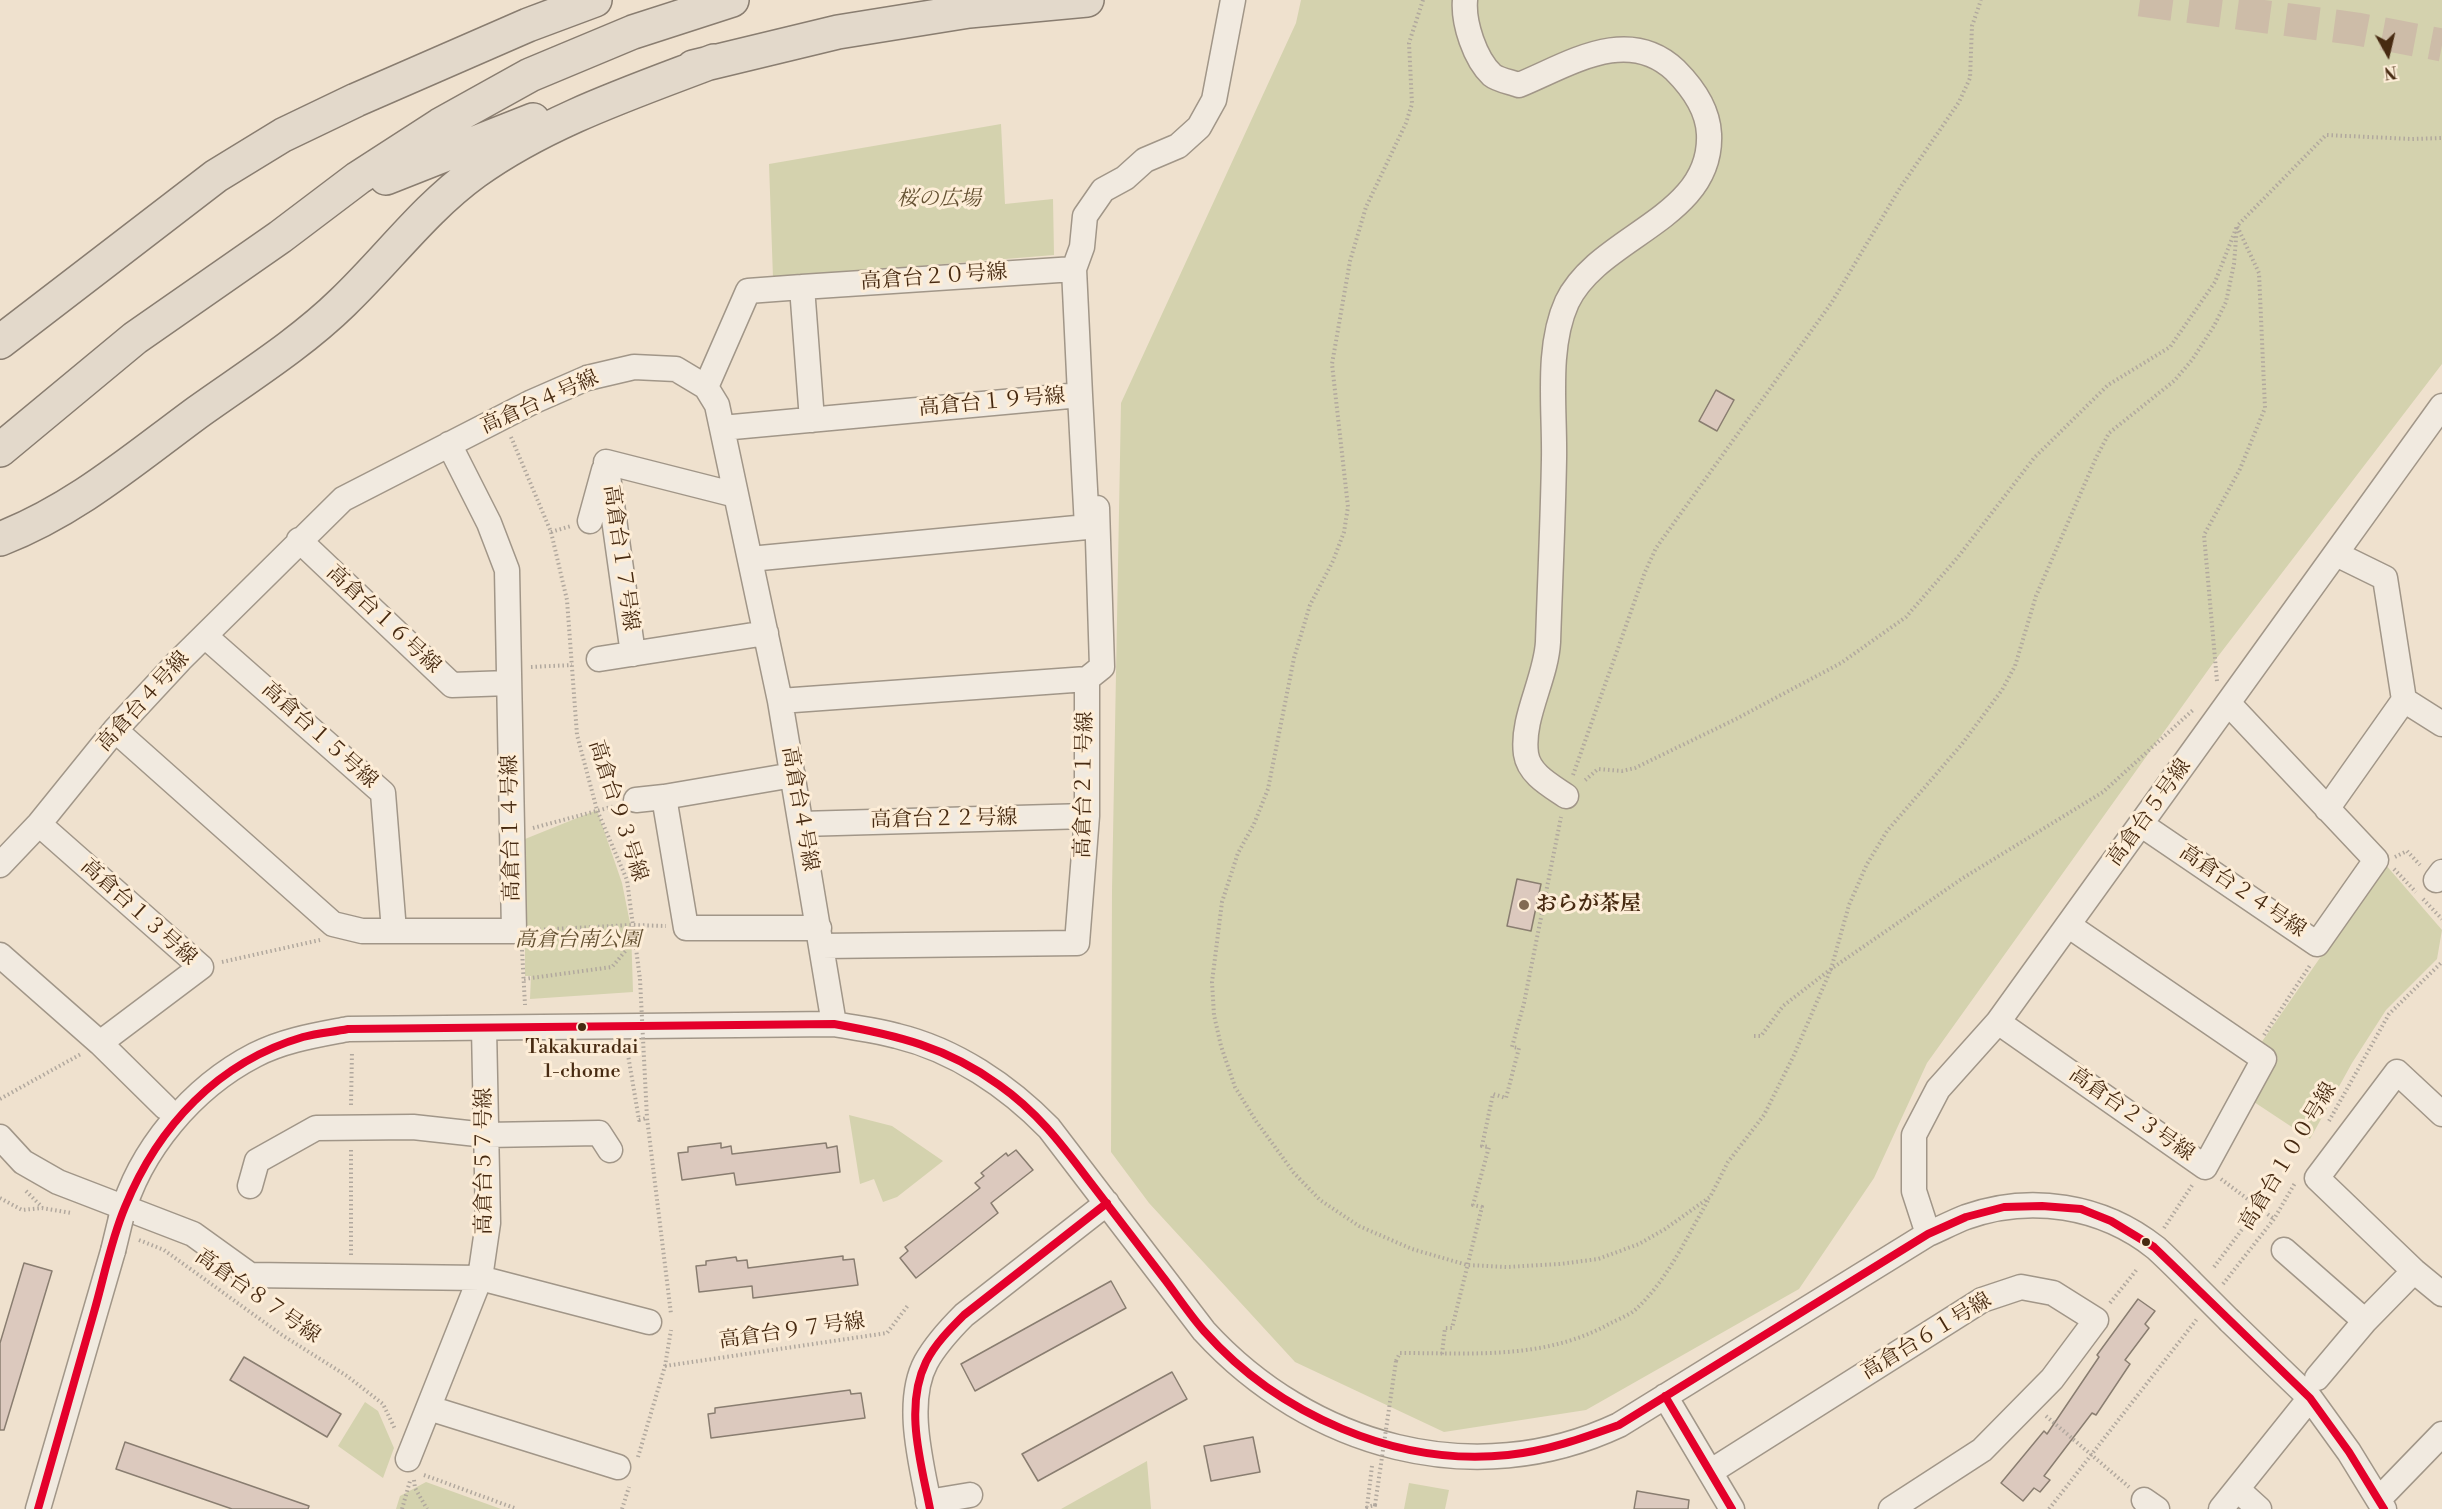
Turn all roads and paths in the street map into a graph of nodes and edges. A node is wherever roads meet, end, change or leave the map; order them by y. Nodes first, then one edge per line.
1 (595, 0) edge
2 (732, 0) edge
3 (1087, 0) edge
4 (1233, 0) edge
5 (1423, 0) edge
6 (1465, 0) edge
7 (1981, 0) edge
8 (714, 61) junction
9 (2442, 138) edge
10 (2237, 226) junction
11 (280, 237) junction
12 (1074, 269) junction
13 (802, 287) junction
14 (0, 342) edge
15 (706, 387) junction
16 (1080, 395) junction
17 (2442, 406) edge
18 (502, 417) junction
19 (812, 420) junction
20 (722, 428) junction
21 (2432, 438) edge
22 (450, 444) junction
23 (0, 450) edge
24 (606, 462) junction
25 (1085, 486) junction
26 (736, 495) junction
27 (590, 521) dead end
28 (0, 539) edge
29 (299, 540) junction
30 (2336, 554) junction
31 (750, 559) junction
32 (766, 633) junction
33 (205, 636) junction
34 (633, 654) junction
35 (599, 659) dead end
36 (571, 665) junction
37 (509, 676) junction
38 (1087, 679) junction
39 (2223, 696) junction
40 (2404, 700) junction
41 (780, 701) junction
42 (2200, 704) dead end
43 (2442, 724) edge
44 (115, 730) junction
45 (793, 775) junction
46 (1566, 796) junction
47 (664, 797) junction
48 (636, 800) dead end
49 (2327, 809) junction
50 (597, 810) junction
51 (1087, 816) junction
52 (39, 824) junction
53 (801, 824) junction
54 (2142, 825) junction
55 (512, 834) junction
56 (2386, 861) dead end
57 (0, 865) edge
58 (2439, 876) edge
59 (632, 925) junction
60 (2068, 925) junction
61 (686, 928) junction
62 (362, 931) junction
63 (394, 931) junction
64 (513, 931) junction
65 (820, 937) junction
66 (2318, 944) junction
67 (0, 956) edge
68 (2442, 962) edge
69 (201, 967) junction
70 (1831, 969) junction
71 (524, 979) junction
72 (525, 1008) dead end
73 (1998, 1022) junction
74 (834, 1024) junction
75 (484, 1028) junction
76 (1754, 1036) dead end
77 (100, 1043) junction
78 (627, 1049) dead end
79 (352, 1051) dead end
80 (2253, 1052) junction
81 (0, 1099) edge
82 (165, 1107) dead end
83 (2442, 1114) edge
84 (351, 1127) junction
85 (2325, 1128) dead end
86 (486, 1135) junction
87 (0, 1137) edge
88 (610, 1150) dead end
89 (2205, 1167) junction
90 (2307, 1179) junction
91 (250, 1186) dead end
92 (1710, 1197) junction
93 (0, 1198) edge
94 (1107, 1203) junction
95 (2258, 1208) junction
96 (73, 1213) dead end
97 (2274, 1219) junction
98 (126, 1221) junction
99 (2163, 1228) dead end
100 (1928, 1234) junction
101 (2284, 1250) dead end
102 (1467, 1265) junction
103 (2214, 1267) dead end
104 (2138, 1268) dead end
105 (2414, 1271) junction
106 (351, 1277) junction
107 (480, 1278) junction
108 (2223, 1285) dead end
109 (2442, 1294) edge
110 (909, 1304) dead end
111 (2201, 1313) dead end
112 (2096, 1320) junction
113 (2365, 1321) junction
114 (649, 1322) dead end
115 (1442, 1354) junction
116 (664, 1366) dead end
117 (2313, 1388) junction
118 (1665, 1396) junction
119 (2029, 1402) junction
120 (429, 1408) junction
121 (2441, 1436) edge
122 (2091, 1454) junction
123 (410, 1465) junction
124 (1372, 1466) dead end
125 (618, 1467) dead end
126 (1710, 1472) junction
127 (2237, 1489) junction
128 (970, 1494) dead end
129 (2151, 1504) edge
130 (2381, 1504) edge
131 (929, 1505) edge
132 (1904, 1506) edge
133 (1374, 1507) edge
134 (38, 1509) edge
135 (402, 1509) edge
136 (427, 1509) edge
137 (518, 1509) edge
138 (1732, 1509) edge
139 (2049, 1509) edge
140 (2221, 1509) edge
141 (2259, 1509) edge

1 - 14 highway
2 - 11 highway
3 - 8 highway
4 - 12 street
5 - 102 path
6 - 46 street
7 - 46 path
8 - 11 highway
8 - 28 highway
9 - 10 path
10 - 39 path
10 - 46 path
10 - 70 path
11 - 23 highway
12 - 13 street, 高倉台２０号線
12 - 16 street
13 - 15 street, 高倉台２０号線
13 - 19 street
15 - 18 street, 高倉台４号線
15 - 20 street, 高倉台４号線
16 - 19 street, 高倉台１９号線
16 - 25 street, 高倉台１９号線
17 - 21 street, 高倉台５号線
18 - 22 street, 高倉台４号線
18 - 36 path, 高倉台９３号線
19 - 20 street, 高倉台１９号線
20 - 26 street, 高倉台４号線
21 - 30 street, 高倉台５号線
22 - 29 street, 高倉台４号線
22 - 37 street, 高倉台１４号線
24 - 26 street, 高倉台１７号線
24 - 27 street, 高倉台１７号線
24 - 34 street, 高倉台１７号線
25 - 31 street, 高倉台１９号線
25 - 38 street
26 - 31 street, 高倉台４号線
29 - 33 street, 高倉台４号線
29 - 37 street, 高倉台１６号線
30 - 39 street, 高倉台５号線
30 - 40 street
31 - 32 street, 高倉台４号線
32 - 34 street, 高倉台１７号線
32 - 41 street, 高倉台４号線
33 - 44 street, 高倉台４号線
33 - 63 street, 高倉台１５号線
34 - 35 street, 高倉台１７号線
36 - 37 path
36 - 50 path, 高倉台９３号線
37 - 55 street, 高倉台１４号線
38 - 41 street, 高倉台２１号線
38 - 51 street, 高倉台２１号線
39 - 49 street, 高倉台２４号線
39 - 54 street, 高倉台５号線
40 - 43 street
40 - 49 street
41 - 45 street, 高倉台４号線
42 - 70 path
44 - 52 street, 高倉台４号線
44 - 62 street, 高倉台１４号線
45 - 47 street
45 - 53 street, 高倉台４号線
46 - 102 path
47 - 48 street
47 - 61 street
49 - 66 street, 高倉台２４号線
50 - 55 path
50 - 59 path, 高倉台９３号線
51 - 53 street, 高倉台２２号線
51 - 65 street, 高倉台２１号線
52 - 57 street, 高倉台４号線
52 - 69 street, 高倉台１３号線
53 - 65 street, 高倉台４号線
54 - 60 street, 高倉台５号線
54 - 66 street, 高倉台２４号線
55 - 64 street, 高倉台１４号線
56 - 58 path
59 - 61 path
59 - 64 path
59 - 71 path
59 - 78 path, 高倉台９３号線, bridge
60 - 73 street, 高倉台５号線
60 - 80 street
61 - 65 street
62 - 63 street, 高倉台１４号線
62 - 69 path
63 - 64 street, 高倉台１４号線
64 - 71 path
65 - 74 street, 高倉台４号線
66 - 80 path
67 - 77 street
68 - 85 path, 高倉台１００号線
69 - 77 street, 高倉台１３号線
70 - 76 path
70 - 92 path
71 - 72 path
73 - 89 street, 高倉台２３号線
73 - 100 street, 高倉台５号線
74 - 75 street
74 - 94 street
75 - 86 street, 高倉台５７号線
75 - 98 street
77 - 81 path
77 - 82 street
79 - 84 path
80 - 89 street, 高倉台２３号線
83 - 90 street
84 - 86 street
84 - 91 street
84 - 106 path
86 - 88 street
86 - 107 street, 高倉台５７号線
87 - 98 street
89 - 95 path
89 - 99 path
90 - 97 path, 高倉台１００号線
90 - 105 street
92 - 102 path
92 - 115 path
93 - 96 path
94 - 118 street
94 - 131 street
95 - 97 path
95 - 103 path
97 - 108 path, 高倉台１００号線
98 - 106 street
98 - 123 path, 高倉台８７号線
98 - 134 street, bridge
100 - 117 street, bridge
100 - 118 street
101 - 113 street
102 - 115 path
104 - 112 path
105 - 109 street
105 - 113 street
106 - 107 street
107 - 114 street
107 - 120 street, 高倉台５７号線
110 - 116 path, 高倉台９７号線
111 - 122 path
112 - 119 street
112 - 126 street, 高倉台６１号線
113 - 117 street
115 - 133 path, bridge
117 - 127 street
117 - 130 street
118 - 126 street
119 - 122 path
119 - 132 street
120 - 123 street, 高倉台５７号線
120 - 125 street
121 - 130 street
122 - 129 path
122 - 139 path
123 - 135 path
123 - 136 path, 高倉台８７号線
123 - 137 path
124 - 133 path
126 - 138 street
127 - 140 street
127 - 141 street
128 - 131 street

